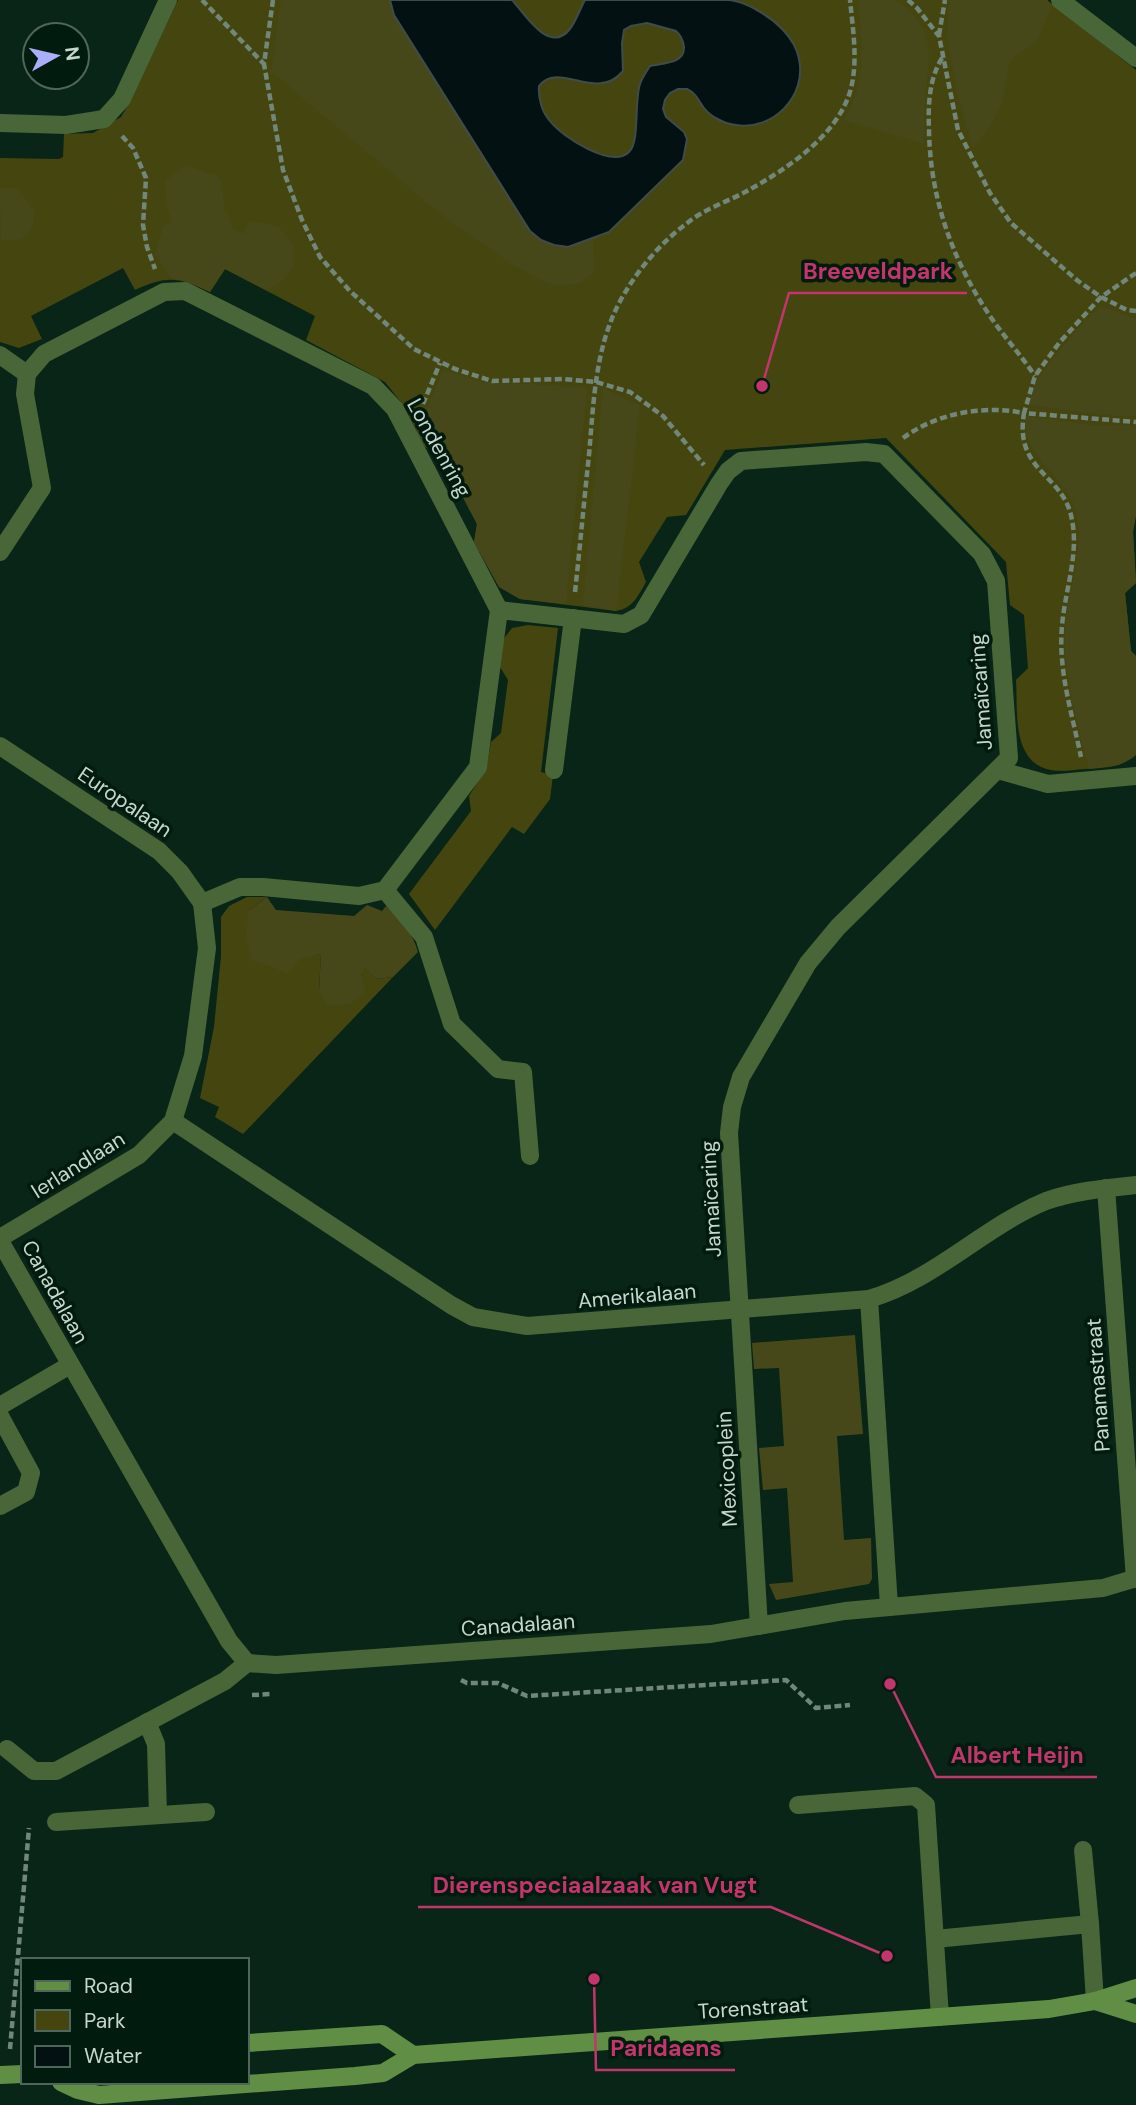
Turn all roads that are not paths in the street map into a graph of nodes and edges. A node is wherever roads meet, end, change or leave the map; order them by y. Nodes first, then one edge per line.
1 (168, 0) edge
2 (1060, 0) edge
3 (1136, 58) edge
4 (0, 123) edge
5 (0, 355) edge
6 (27, 374) junction
7 (0, 552) edge
8 (499, 610) junction
9 (573, 618) junction
10 (0, 746) edge
11 (998, 769) junction
12 (554, 770) dead end
13 (1136, 776) edge
14 (385, 890) junction
15 (202, 903) junction
16 (173, 1121) junction
17 (530, 1156) dead end
18 (1136, 1185) edge
19 (1106, 1188) junction
20 (0, 1240) edge
21 (869, 1299) junction
22 (740, 1310) junction
23 (70, 1365) junction
24 (0, 1406) edge
25 (0, 1416) edge
26 (0, 1506) edge
27 (1135, 1579) edge
28 (890, 1606) junction
29 (759, 1626) junction
30 (247, 1663) junction
31 (147, 1722) junction
32 (7, 1749) dead end
33 (798, 1805) dead end
34 (206, 1812) dead end
35 (158, 1815) junction
36 (56, 1822) dead end
37 (1083, 1850) dead end
38 (1090, 1924) junction
39 (935, 1939) junction
40 (1136, 1988) edge
41 (1095, 2001) junction
42 (1136, 2014) edge
43 (940, 2017) junction
44 (248, 2043) edge
45 (413, 2055) junction
46 (65, 2084) edge
47 (248, 2084) edge
48 (248, 2084) edge

1 - 4 street
2 - 3 street
5 - 6 street
6 - 7 street
6 - 8 street, Londenring
8 - 9 street
8 - 14 street
9 - 11 street, Jamaïcaring
9 - 12 street
10 - 15 street, Europalaan
11 - 13 street
11 - 22 street, Jamaïcaring
14 - 15 street
14 - 17 street
15 - 16 street, Europalaan
16 - 20 street, Ierlandlaan
16 - 22 street, Amerikalaan
18 - 19 street, Amerikalaan
19 - 21 street, Amerikalaan
19 - 27 street, Panamastraat
20 - 23 street, Canadalaan
21 - 22 street, Amerikalaan
21 - 28 street
22 - 29 street, Mexicoplein
23 - 24 street, Canadalaan
23 - 30 street, Canadalaan
25 - 26 street
27 - 28 street, Canadalaan
28 - 29 street, Canadalaan
29 - 30 street, Canadalaan
30 - 31 street
31 - 32 street
31 - 35 street
33 - 39 street
34 - 35 street
35 - 36 street
37 - 38 street
38 - 39 street
38 - 41 street
39 - 43 street
40 - 41 street, Torenstraat
41 - 42 street, Torenstraat
41 - 43 street, Torenstraat
43 - 45 street, Torenstraat
44 - 45 street
45 - 48 street, Torenstraat
46 - 47 street, Torenstraat

